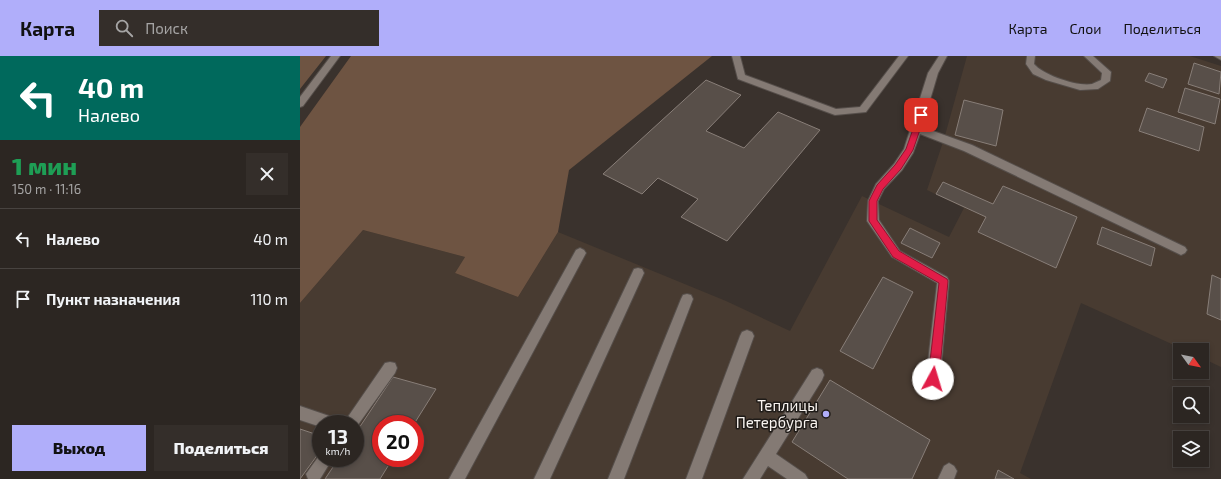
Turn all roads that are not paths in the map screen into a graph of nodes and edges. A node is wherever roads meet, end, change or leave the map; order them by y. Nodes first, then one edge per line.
1 (336, 56) edge
2 (736, 56) edge
3 (904, 56) edge
4 (943, 56) edge
5 (1031, 56) edge
6 (1088, 56) edge
7 (1218, 56) edge
8 (1221, 57) edge
9 (300, 104) edge
10 (917, 129) junction
11 (1181, 250) dead end
12 (580, 253) dead end
13 (638, 272) dead end
14 (687, 299) dead end
15 (747, 336) dead end
16 (390, 368) dead end
17 (817, 375) dead end
18 (933, 379) dead end
19 (300, 413) edge
20 (356, 415) edge
21 (312, 417) edge
22 (766, 456) junction
23 (319, 467) edge
24 (314, 474) dead end
25 (458, 479) edge
26 (542, 479) edge
27 (616, 479) edge
28 (694, 479) edge
29 (751, 479) edge
30 (800, 479) edge

1 - 9 street
2 - 3 street
4 - 10 street
5 - 6 street
7 - 8 street
10 - 11 street
10 - 18 street
12 - 25 street
13 - 26 street
14 - 27 street
15 - 28 street
16 - 20 street
17 - 22 street
19 - 21 street
22 - 29 street
22 - 30 street
23 - 24 street

